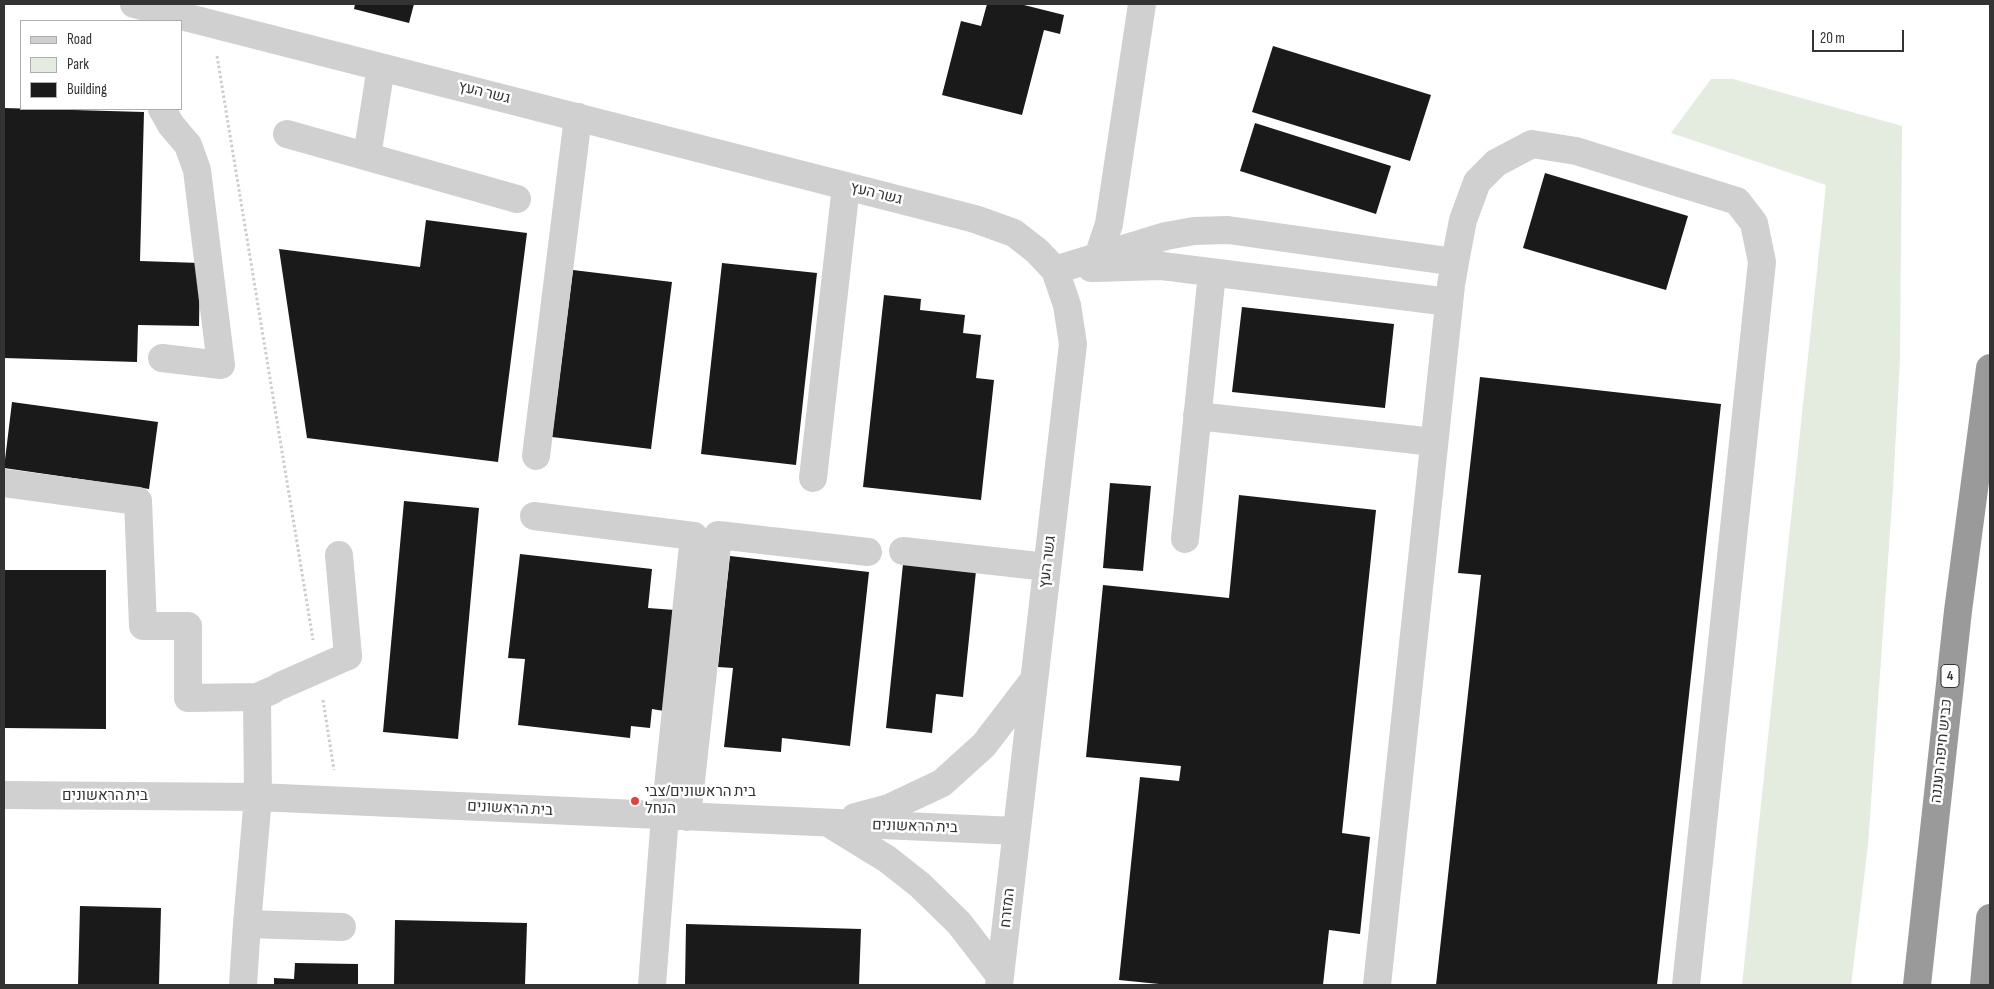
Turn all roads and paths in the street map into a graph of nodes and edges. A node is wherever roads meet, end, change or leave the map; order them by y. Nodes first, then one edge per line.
1 (1142, 4) edge
2 (146, 11) edge
3 (210, 14) edge
4 (381, 67) junction
5 (163, 110) edge
6 (578, 117) junction
7 (287, 134) dead end
8 (367, 156) junction
9 (846, 186) junction
10 (517, 198) dead end
11 (1455, 262) junction
12 (1094, 263) junction
13 (1055, 270) junction
14 (1212, 273) junction
15 (1449, 302) junction
16 (162, 358) dead end
17 (1990, 368) edge
18 (1197, 416) junction
19 (1434, 442) junction
20 (536, 456) dead end
21 (813, 478) dead end
22 (4, 483) edge
23 (534, 516) dead end
24 (1185, 540) dead end
25 (903, 551) dead end
26 (868, 552) dead end
27 (339, 555) dead end
28 (1047, 567) junction
29 (314, 643) dead end
30 (1033, 681) junction
31 (269, 692) junction
32 (322, 692) dead end
33 (4, 795) edge
34 (258, 797) junction
35 (339, 800) junction
36 (676, 816) junction
37 (829, 824) junction
38 (1016, 831) junction
39 (1990, 918) edge
40 (246, 924) junction
41 (342, 927) dead end
42 (1000, 981) edge
43 (243, 985) edge
44 (652, 985) edge
45 (1377, 985) edge
46 (1686, 985) edge
47 (1917, 985) edge
48 (1984, 985) edge

1 - 12 street
2 - 3 street, גשר העץ
3 - 4 street, גשר העץ
3 - 29 path
4 - 6 street, גשר העץ
4 - 8 street
5 - 16 street
6 - 9 street, גשר העץ
6 - 20 street
7 - 8 street
8 - 10 street
9 - 13 street, גשר העץ
9 - 21 street
11 - 12 street
11 - 15 street
11 - 46 street
12 - 13 street
12 - 14 street
13 - 28 street, גשר העץ
14 - 15 street
14 - 18 street
15 - 19 street
17 - 47 highway, כביש חיפה רעננה / 4
18 - 19 street
18 - 24 street
19 - 45 street
22 - 31 street
23 - 36 street
25 - 28 street
26 - 36 street
27 - 31 street, bridge
28 - 30 street, גשר העץ
30 - 37 street
30 - 38 street, גשר העץ
31 - 34 street
32 - 35 path
33 - 34 street, בית הראשונים
34 - 35 street, בית הראשונים
34 - 40 street
35 - 36 street, בית הראשונים
36 - 37 street, בית הראשונים
36 - 44 street
37 - 38 street, בית הראשונים
37 - 42 street
38 - 42 street, המזרח
39 - 48 highway
40 - 41 street
40 - 43 street

